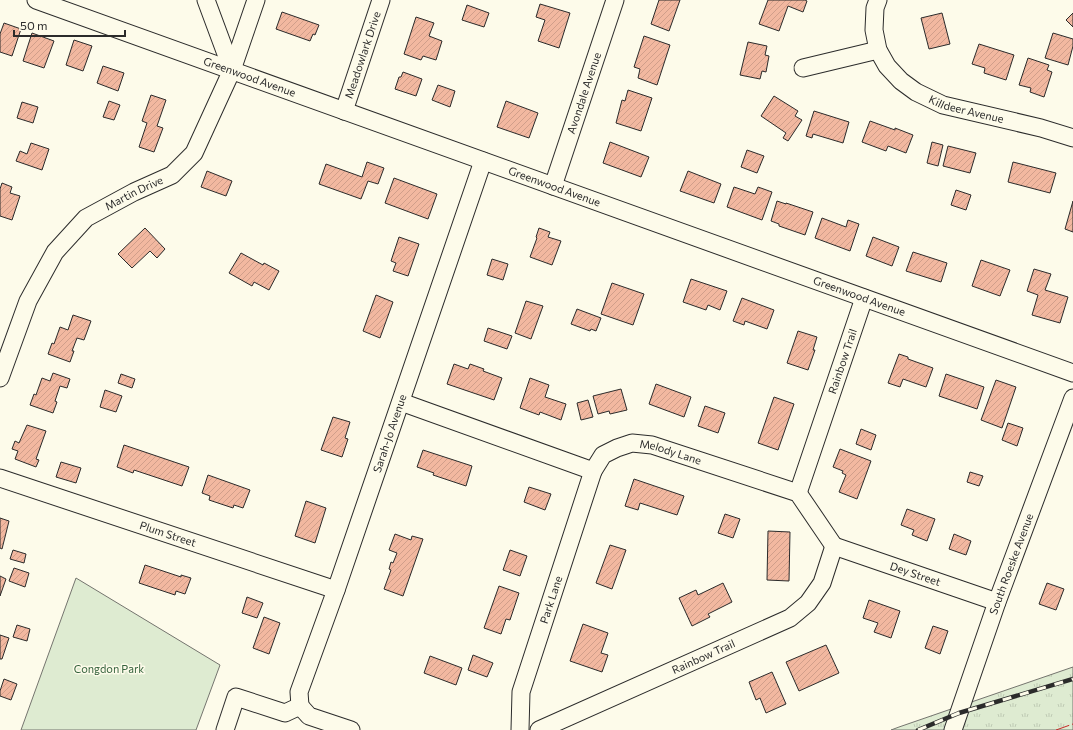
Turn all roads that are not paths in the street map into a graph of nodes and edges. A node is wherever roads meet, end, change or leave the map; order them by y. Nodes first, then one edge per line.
1 (36, 0) edge
2 (206, 0) edge
3 (256, 0) edge
4 (381, 0) edge
5 (615, 0) edge
6 (878, 0) edge
7 (878, 50) junction
8 (803, 68) dead end
9 (232, 70) junction
10 (344, 111) junction
11 (1073, 138) edge
12 (483, 161) junction
13 (553, 186) junction
14 (864, 298) junction
15 (1073, 373) edge
16 (0, 378) edge
17 (1073, 398) edge
18 (401, 402) junction
19 (593, 472) junction
20 (0, 478) edge
21 (798, 493) junction
22 (834, 546) junction
23 (336, 590) junction
24 (997, 602) junction
25 (300, 706) junction
26 (225, 730) edge
27 (351, 730) edge
28 (520, 730) edge
29 (539, 730) edge
30 (953, 730) edge

1 - 9 street, Greenwood Avenue
2 - 9 street
3 - 9 street, Martin Drive
4 - 10 street, Meadowlark Drive
5 - 13 street, Avondale Avenue
6 - 7 street, Killdeer Avenue
7 - 8 street
7 - 11 street, Killdeer Avenue
9 - 10 street, Greenwood Avenue
9 - 16 street, Martin Drive
10 - 12 street, Greenwood Avenue
12 - 13 street, Greenwood Avenue
12 - 18 street, Sarah-Jo Avenue
13 - 14 street, Greenwood Avenue
14 - 15 street, Greenwood Avenue
14 - 21 street, Rainbow Trail
17 - 24 street, South Roeske Avenue
18 - 19 street
18 - 23 street, Sarah-Jo Avenue
19 - 21 street, Melody Lane
19 - 28 street, Park Lane
20 - 23 street, Plum Street
21 - 22 street
22 - 24 street, Dey Street
22 - 29 street, Rainbow Trail
23 - 25 street, Sarah-Jo Avenue
24 - 30 street, South Roeske Avenue
25 - 26 street
25 - 27 street

